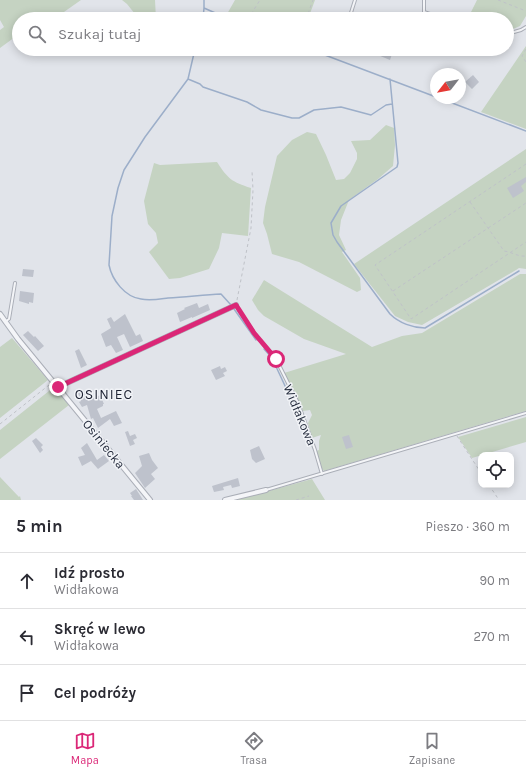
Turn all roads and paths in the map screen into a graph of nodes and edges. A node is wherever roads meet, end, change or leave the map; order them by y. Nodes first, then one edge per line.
1 (260, 0) edge
2 (313, 0) edge
3 (355, 0) edge
4 (424, 0) edge
5 (498, 0) edge
6 (526, 11) edge
7 (252, 12) edge
8 (309, 12) edge
9 (351, 12) edge
10 (424, 12) edge
11 (526, 27) edge
12 (514, 32) edge
13 (526, 49) edge
14 (526, 62) edge
15 (526, 164) edge
16 (252, 171) dead end
17 (470, 202) junction
18 (526, 203) edge
19 (488, 228) junction
20 (526, 242) edge
21 (511, 252) junction
22 (526, 256) edge
23 (14, 283) dead end
24 (394, 291) junction
25 (236, 305) junction
26 (0, 314) edge
27 (6, 322) junction
28 (53, 382) junction
29 (58, 387) junction
30 (526, 413) edge
31 (0, 424) edge
32 (455, 434) junction
33 (478, 468) edge
34 (322, 474) junction
35 (491, 488) edge
36 (266, 490) joint
37 (309, 496) dead end
38 (150, 500) edge
39 (225, 500) edge
40 (296, 500) edge
41 (499, 500) edge

1 - 7 path
2 - 8 path
3 - 9 lane
4 - 10 lane
5 - 6 path
11 - 12 lane
13 - 14 path
15 - 17 path
16 - 25 path
17 - 19 path
17 - 24 path
18 - 19 path
19 - 21 path
19 - 24 path
20 - 21 path
21 - 22 path
21 - 24 path
23 - 27 lane
25 - 29 street
25 - 34 lane, Widłakowa
26 - 27 street, Osiniecka
27 - 28 street, Osiniecka
28 - 29 street, Osiniecka
28 - 31 path
29 - 38 street, Osiniecka
30 - 32 lane
32 - 33 path
32 - 34 lane
34 - 36 lane
35 - 41 path
36 - 39 street
37 - 40 path

